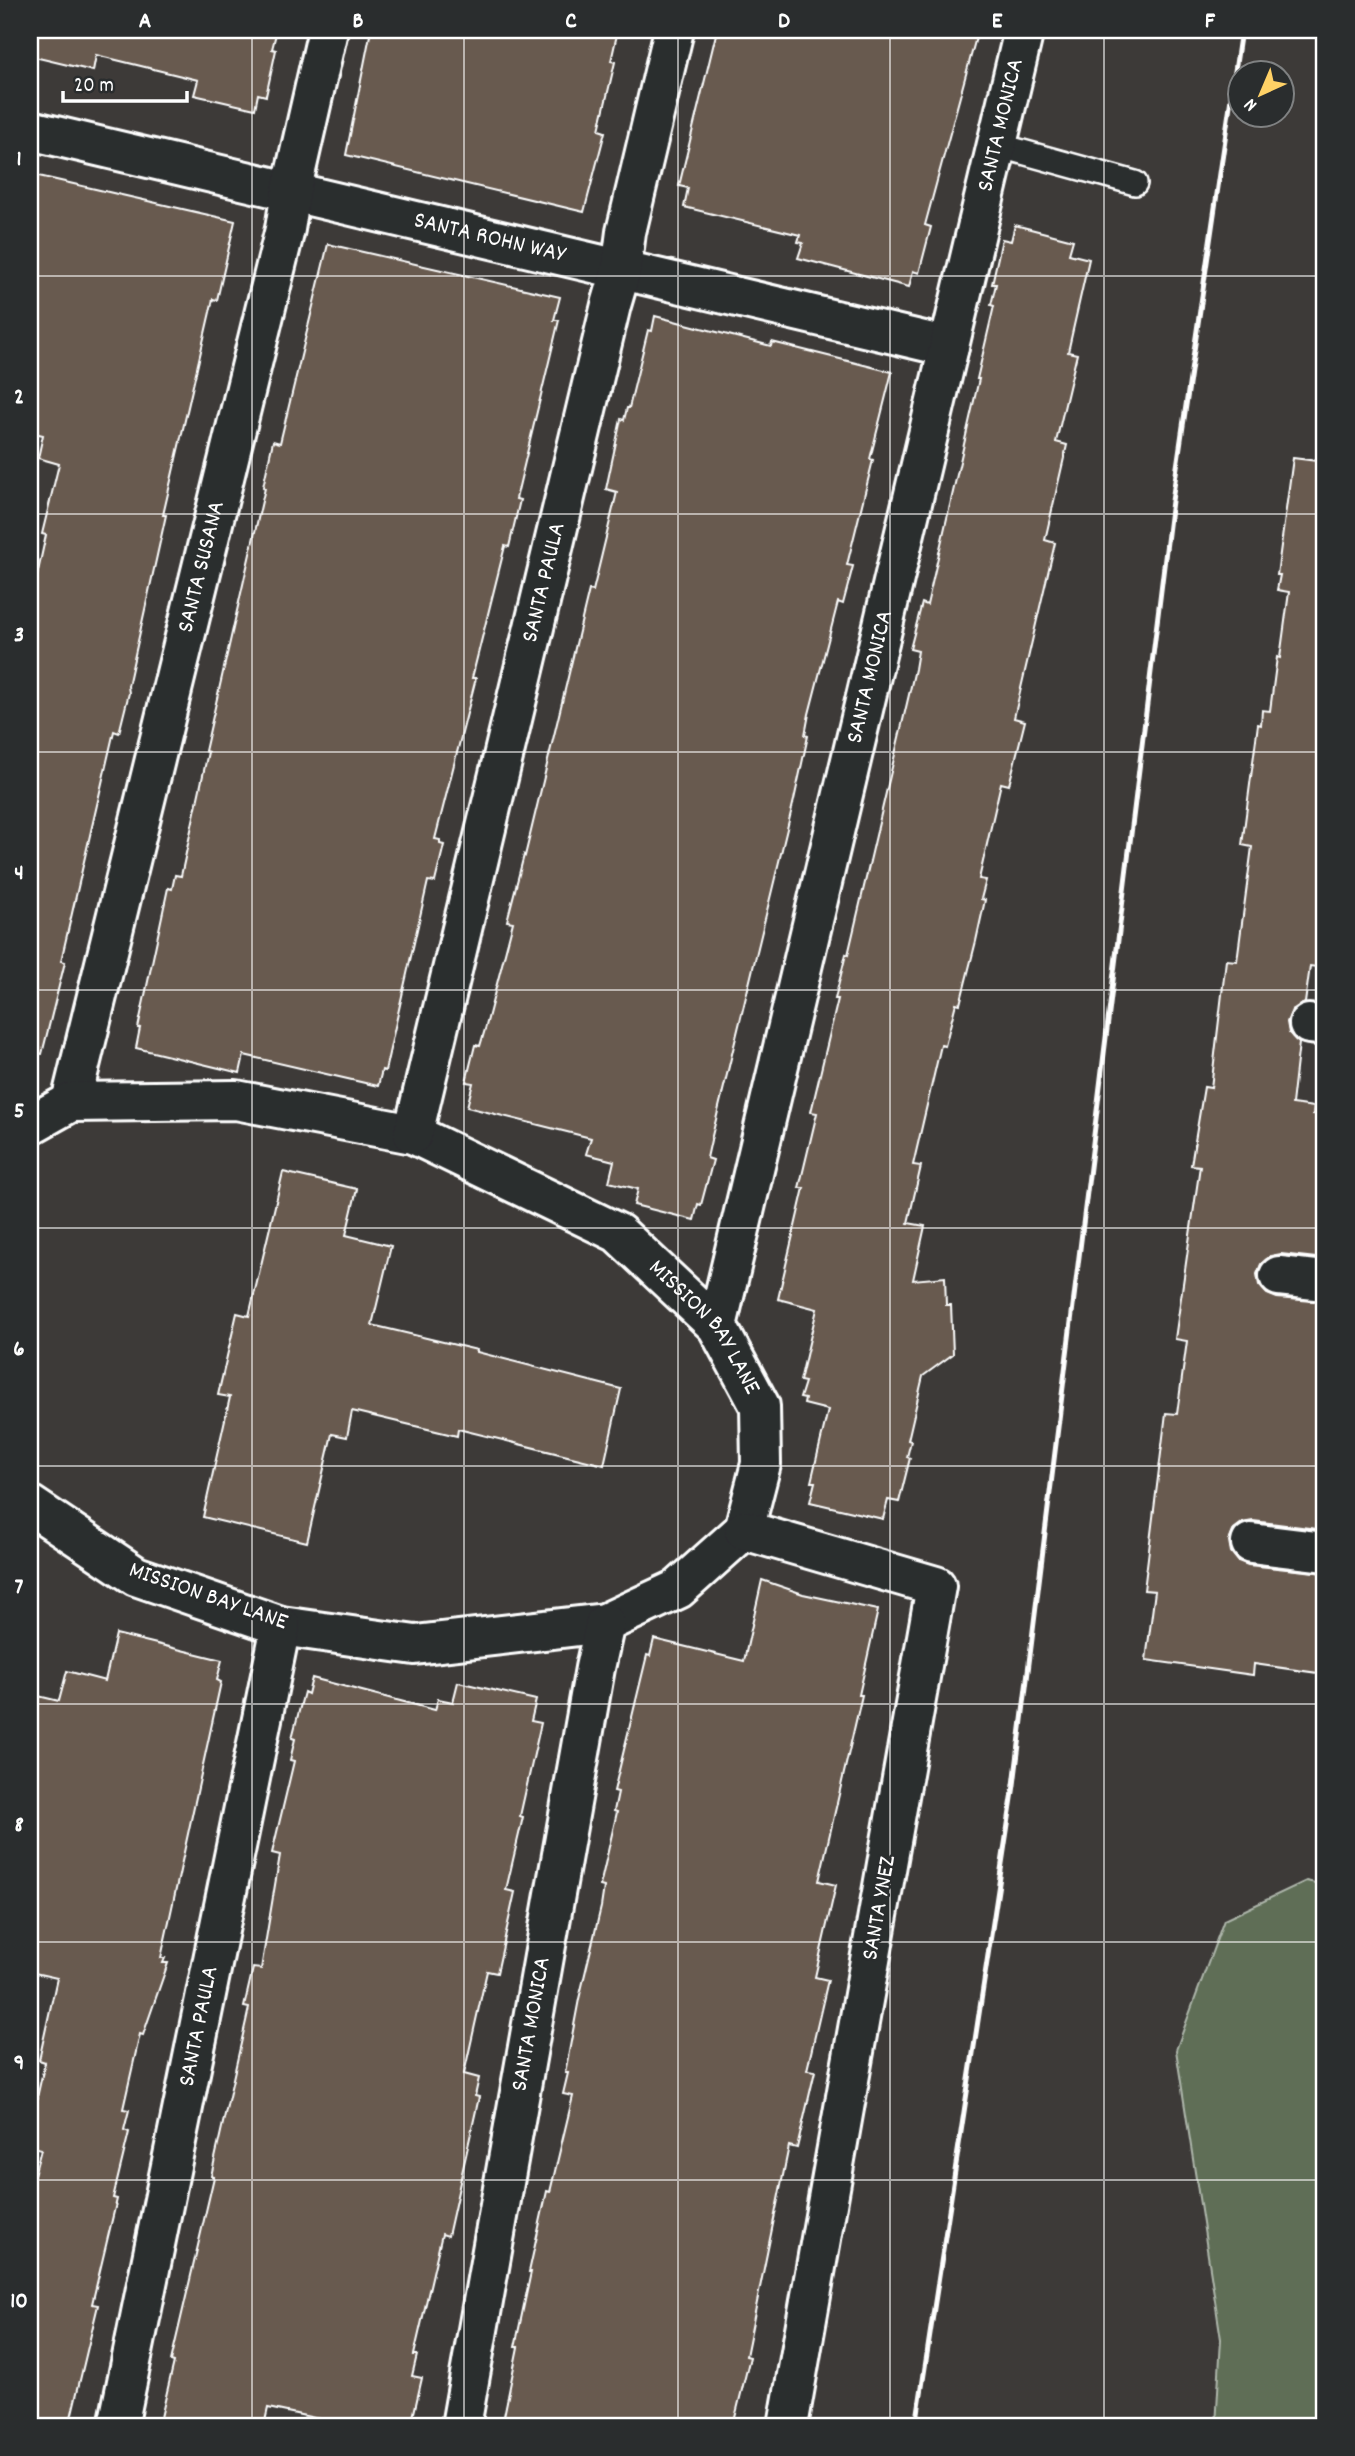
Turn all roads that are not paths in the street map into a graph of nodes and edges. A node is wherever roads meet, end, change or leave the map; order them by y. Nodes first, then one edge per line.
1 (328, 30) edge
2 (674, 30) edge
3 (1024, 30) edge
4 (30, 130) edge
5 (997, 145) junction
6 (1136, 183) dead end
7 (290, 192) junction
8 (621, 271) junction
9 (949, 347) junction
10 (71, 1102) junction
11 (30, 1125) edge
12 (413, 1134) junction
13 (1279, 1276) dead end
14 (1325, 1281) edge
15 (717, 1326) junction
16 (30, 1505) edge
17 (744, 1530) junction
18 (1251, 1543) dead end
19 (1325, 1552) edge
20 (605, 1623) junction
21 (281, 1626) junction
22 (118, 2426) edge
23 (461, 2426) edge
24 (788, 2426) edge

1 - 7 street, SANTA SUSANA
2 - 8 street, SANTA PAULA
3 - 5 street, SANTA MONICA
4 - 7 street, SANTA ROHN WAY
5 - 6 lane
5 - 9 street, SANTA MONICA
7 - 8 street, SANTA ROHN WAY
7 - 10 street, SANTA SUSANA
8 - 9 street, SANTA ROHN WAY
8 - 12 street, SANTA PAULA
9 - 15 street, SANTA MONICA
10 - 11 street, MISSION BAY LANE
10 - 12 street, MISSION BAY LANE
12 - 15 street, MISSION BAY LANE
13 - 14 street
15 - 17 street, MISSION BAY LANE
16 - 21 street, MISSION BAY LANE
17 - 20 street, MISSION BAY LANE
17 - 24 street, SANTA YNEZ
18 - 19 street
20 - 21 street, MISSION BAY LANE
20 - 23 street, SANTA MONICA
21 - 22 street, SANTA PAULA

